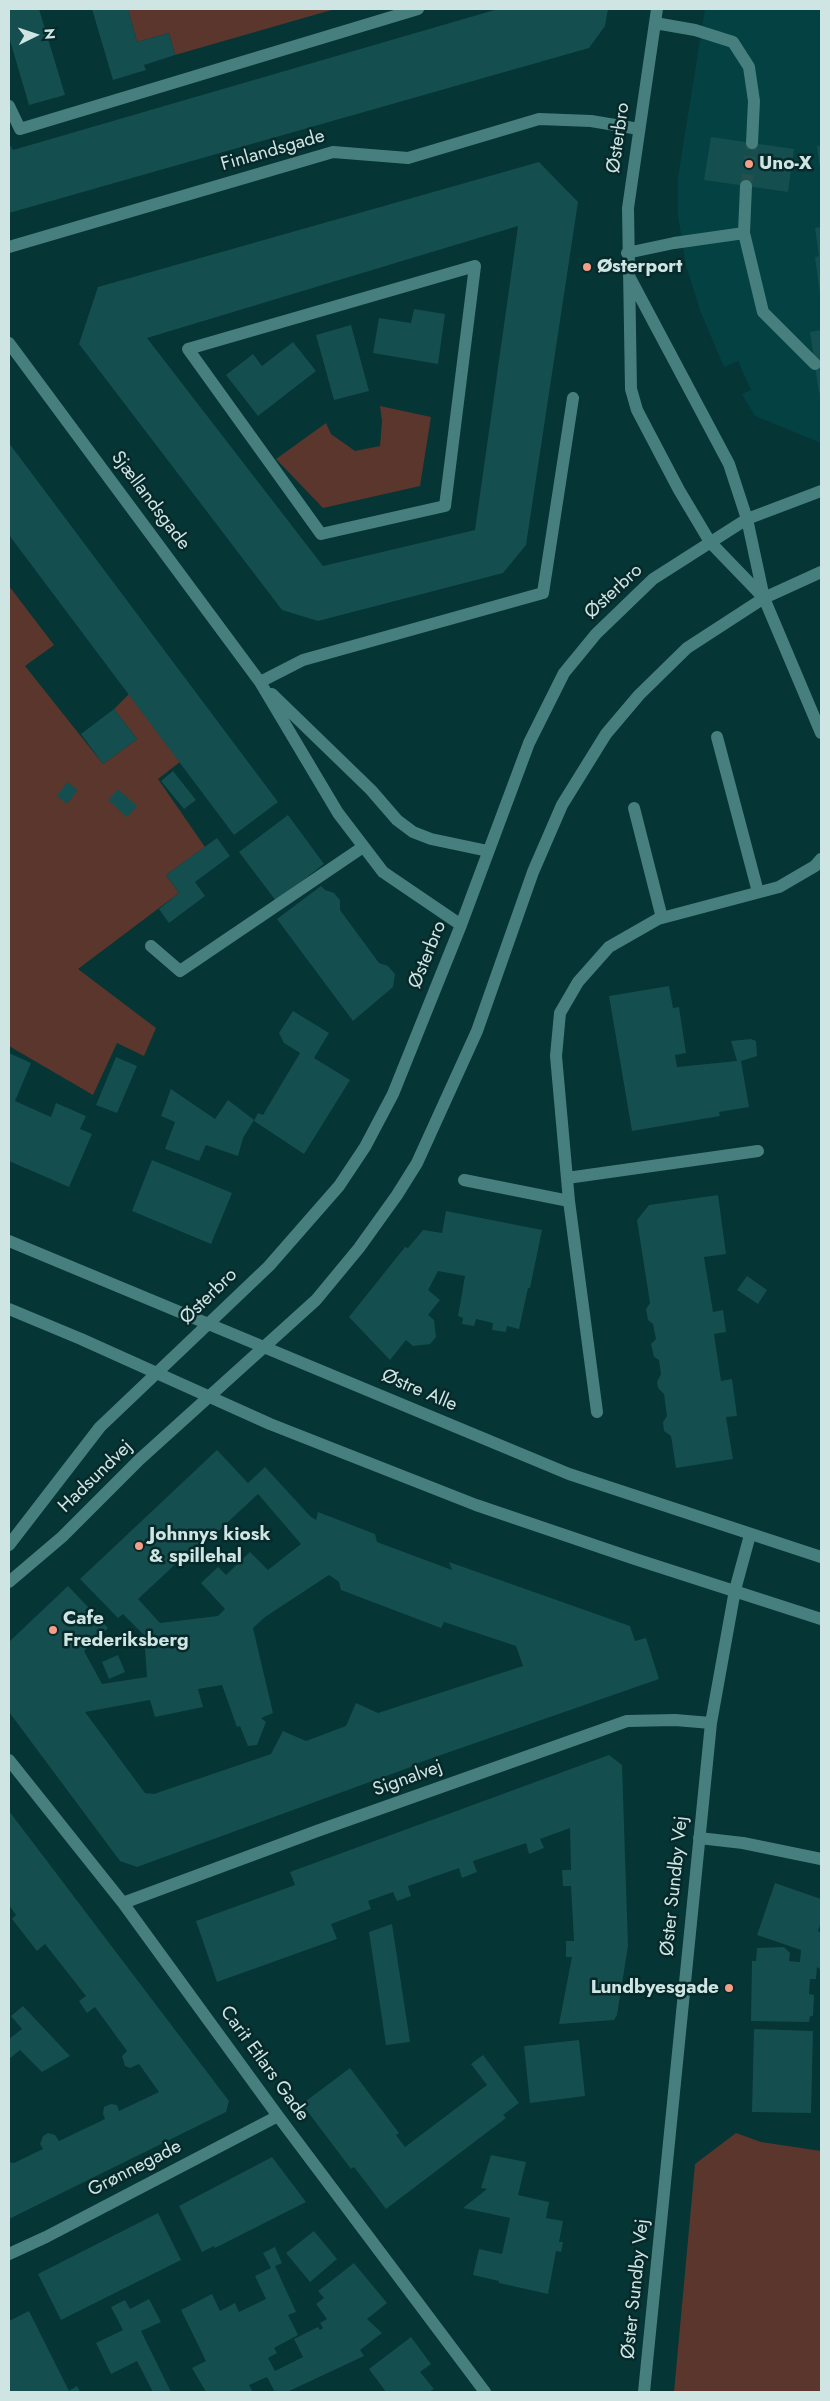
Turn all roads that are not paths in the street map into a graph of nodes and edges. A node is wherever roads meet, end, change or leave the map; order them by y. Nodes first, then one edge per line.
1 (418, 9) edge
2 (657, 9) edge
3 (655, 23) junction
4 (9, 106) edge
5 (639, 129) junction
6 (752, 143) tunnel mouth
7 (746, 186) tunnel mouth
8 (744, 233) junction
9 (9, 247) edge
10 (627, 253) junction
11 (627, 272) junction
12 (337, 305) joint
13 (9, 343) edge
14 (815, 364) dead end
15 (573, 398) dead end
16 (821, 491) edge
17 (747, 519) junction
18 (710, 542) junction
19 (821, 572) edge
20 (764, 598) junction
21 (260, 682) junction
22 (821, 733) edge
23 (717, 737) dead end
24 (634, 808) dead end
25 (363, 847) junction
26 (488, 851) junction
27 (821, 859) edge
28 (758, 892) junction
29 (662, 918) junction
30 (461, 925) junction
31 (151, 946) dead end
32 (758, 1152) dead end
33 (567, 1178) junction
34 (464, 1180) dead end
35 (569, 1200) junction
36 (9, 1241) edge
37 (9, 1309) edge
38 (209, 1323) junction
39 (265, 1347) junction
40 (156, 1374) junction
41 (209, 1397) junction
42 (597, 1412) dead end
43 (750, 1535) junction
44 (9, 1545) edge
45 (821, 1557) edge
46 (9, 1582) edge
47 (735, 1590) junction
48 (821, 1619) edge
49 (711, 1723) junction
50 (9, 1760) edge
51 (699, 1838) junction
52 (821, 1859) edge
53 (123, 1903) junction
54 (278, 2116) junction
55 (9, 2254) edge
56 (485, 2392) edge
57 (644, 2392) edge

1 - 4 street
2 - 3 street, Østerbro
3 - 5 street, Østerbro
3 - 6 street
5 - 9 street, Finlandsgade
5 - 10 street, Østerbro
7 - 8 street
8 - 10 street
8 - 14 street
10 - 11 street, Østerbro
11 - 17 street, Østerbro
11 - 18 street, Østerbro
12 - 12 street
13 - 21 street, Sjællandsgade
15 - 21 street
16 - 17 street
17 - 18 street, Østerbro
17 - 20 street, Østerbro
18 - 20 street, Østerbro
18 - 26 street, Østerbro
19 - 20 street
20 - 22 street, Østerbro
20 - 39 street
21 - 25 street, Sjællandsgade
21 - 26 street, Sjællandsgade
23 - 28 street
24 - 29 street
25 - 30 street, Sjællandsgade
25 - 31 street
26 - 30 street, Østerbro
27 - 28 street
28 - 29 street
29 - 33 street
30 - 38 street, Østerbro
32 - 33 street
33 - 35 street
34 - 35 street
35 - 42 street
36 - 38 street, Østre Alle
37 - 40 street
38 - 39 street, Østre Alle
38 - 40 street, Østerbro
39 - 41 street
39 - 43 street, Østre Alle
40 - 41 street
40 - 44 street, Hadsundvej
41 - 46 street, Hadsundvej
41 - 47 street
43 - 45 street, Østre Alle
43 - 47 street, Øster Sundby Vej
47 - 48 street
47 - 49 street, Øster Sundby Vej
49 - 51 street, Øster Sundby Vej
49 - 53 street, Signalvej
50 - 53 street, Carit Etlars Gade
51 - 52 street
51 - 57 street, Øster Sundby Vej
53 - 54 street, Carit Etlars Gade
54 - 55 street, Grønnegade
54 - 56 street, Carit Etlars Gade

